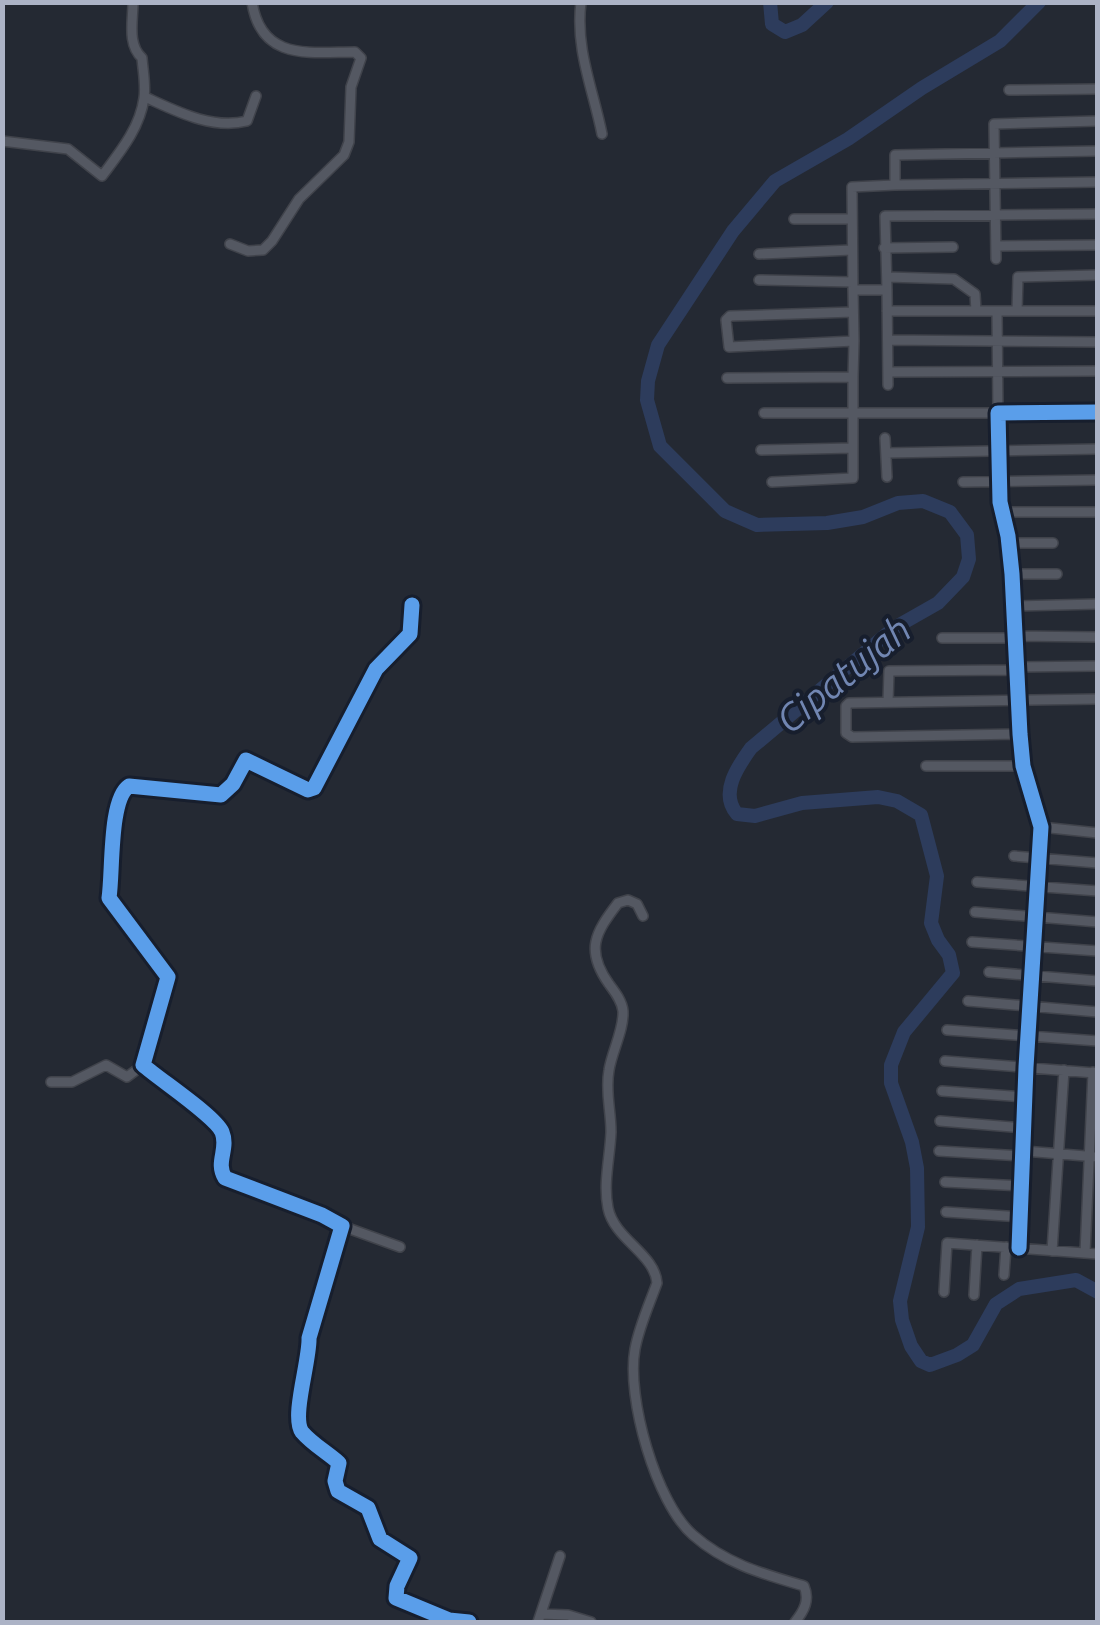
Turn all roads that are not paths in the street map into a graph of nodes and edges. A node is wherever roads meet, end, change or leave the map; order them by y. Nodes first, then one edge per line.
1 (134, 2) edge
2 (252, 2) edge
3 (582, 2) edge
4 (1098, 89) edge
5 (1009, 90) dead end
6 (145, 96) junction
7 (256, 96) dead end
8 (1098, 121) edge
9 (602, 134) dead end
10 (2, 141) edge
11 (1098, 151) edge
12 (994, 154) junction
13 (1098, 182) edge
14 (995, 184) junction
15 (895, 185) junction
16 (1098, 214) edge
17 (996, 215) junction
18 (794, 219) dead end
19 (852, 219) junction
20 (230, 244) dead end
21 (1098, 245) edge
22 (996, 246) junction
23 (953, 247) dead end
24 (884, 248) junction
25 (852, 250) junction
26 (759, 254) dead end
27 (996, 259) dead end
28 (1098, 275) edge
29 (887, 278) junction
30 (759, 280) dead end
31 (853, 286) junction
32 (886, 290) junction
33 (1098, 310) edge
34 (887, 311) junction
35 (996, 311) junction
36 (1016, 311) junction
37 (853, 312) junction
38 (976, 312) junction
39 (888, 340) junction
40 (854, 341) junction
41 (1098, 342) edge
42 (997, 343) junction
43 (888, 372) junction
44 (1098, 372) edge
45 (997, 373) junction
46 (853, 377) junction
47 (728, 378) dead end
48 (888, 385) dead end
49 (1098, 412) edge
50 (764, 413) dead end
51 (998, 413) junction
52 (853, 414) junction
53 (885, 438) dead end
54 (853, 448) junction
55 (1098, 449) edge
56 (762, 450) dead end
57 (998, 450) junction
58 (886, 453) junction
59 (887, 477) dead end
60 (1098, 480) edge
61 (772, 482) dead end
62 (962, 482) dead end
63 (999, 482) junction
64 (1002, 512) junction
65 (1098, 512) edge
66 (1009, 543) junction
67 (1054, 543) dead end
68 (1012, 574) junction
69 (1058, 574) dead end
70 (1098, 604) edge
71 (412, 605) dead end
72 (1013, 606) junction
73 (1098, 636) edge
74 (1014, 637) junction
75 (942, 638) dead end
76 (1098, 666) edge
77 (1015, 668) junction
78 (1098, 699) edge
79 (1018, 700) junction
80 (888, 702) junction
81 (1020, 734) junction
82 (926, 766) dead end
83 (1023, 766) junction
84 (1042, 827) junction
85 (1098, 833) edge
86 (1014, 856) dead end
87 (1040, 858) junction
88 (1098, 864) edge
89 (977, 882) dead end
90 (1038, 886) junction
91 (1098, 891) edge
92 (975, 912) dead end
93 (643, 916) dead end
94 (1036, 917) junction
95 (1098, 922) edge
96 (972, 942) dead end
97 (1034, 947) junction
98 (1098, 952) edge
99 (988, 972) dead end
100 (1032, 976) junction
101 (1098, 981) edge
102 (968, 1001) dead end
103 (1030, 1006) junction
104 (1098, 1012) edge
105 (948, 1030) dead end
106 (1028, 1036) junction
107 (1098, 1041) edge
108 (945, 1061) dead end
109 (143, 1065) junction
110 (1026, 1067) junction
111 (1064, 1070) junction
112 (1095, 1073) edge
113 (51, 1082) dead end
114 (942, 1090) dead end
115 (1025, 1096) junction
116 (940, 1122) dead end
117 (1024, 1128) junction
118 (938, 1151) dead end
119 (1024, 1154) junction
120 (1058, 1154) junction
121 (1093, 1157) edge
122 (944, 1182) dead end
123 (1022, 1186) junction
124 (946, 1212) dead end
125 (1020, 1217) junction
126 (342, 1226) junction
127 (977, 1245) junction
128 (400, 1247) dead end
129 (1006, 1247) junction
130 (1019, 1248) junction
131 (1052, 1251) junction
132 (1084, 1253) junction
133 (1098, 1254) edge
134 (1004, 1275) dead end
135 (944, 1292) dead end
136 (974, 1296) dead end
137 (560, 1556) dead end
138 (539, 1618) edge
139 (469, 1622) edge
140 (590, 1622) edge
141 (795, 1622) edge

1 - 6 street
2 - 20 street
3 - 9 street
4 - 5 street
6 - 7 street
6 - 10 street
8 - 12 street
11 - 12 street
12 - 14 street
12 - 15 street
13 - 14 street
14 - 15 street
14 - 17 street
15 - 19 street
16 - 17 street
17 - 22 street
17 - 24 street
18 - 19 street
19 - 25 street
21 - 22 street
22 - 27 street
23 - 24 street
24 - 29 street
25 - 26 street
25 - 31 street
28 - 36 street
29 - 32 street
29 - 38 street
30 - 31 street
31 - 32 street
31 - 37 street
32 - 34 street
33 - 36 street
34 - 38 street
34 - 39 street
35 - 36 street
35 - 38 street
35 - 42 street
37 - 40 street
37 - 40 street
39 - 42 street
39 - 43 street
40 - 46 street
41 - 42 street
42 - 45 street
43 - 45 street
43 - 48 street
44 - 45 street
45 - 51 street
46 - 47 street
46 - 52 street
49 - 51 street
50 - 52 street
51 - 52 street
51 - 57 street
52 - 54 street
53 - 58 street
54 - 56 street
54 - 61 street
55 - 57 street
57 - 58 street
57 - 63 street
58 - 59 street
60 - 63 street
62 - 63 street
63 - 64 street
64 - 65 street
64 - 66 street
66 - 67 street
66 - 68 street
68 - 69 street
68 - 72 street
70 - 72 street
71 - 109 street
72 - 74 street
73 - 74 street
74 - 75 street
74 - 77 street
76 - 77 street
77 - 79 street
77 - 80 street
78 - 79 street
79 - 80 street
79 - 81 street
80 - 81 street
81 - 83 street
82 - 83 street
83 - 84 street
84 - 85 street
84 - 87 street
86 - 87 street
87 - 88 street
87 - 90 street
89 - 90 street
90 - 91 street
90 - 94 street
92 - 94 street
93 - 141 street
94 - 95 street
94 - 97 street
96 - 97 street
97 - 98 street
97 - 100 street
99 - 100 street
100 - 101 street
100 - 103 street
102 - 103 street
103 - 104 street
103 - 106 street
105 - 106 street
106 - 107 street
106 - 110 street
108 - 110 street
109 - 113 street
109 - 126 street
110 - 111 street
110 - 115 street
111 - 112 street
111 - 120 street
112 - 121 street
114 - 115 street
115 - 117 street
116 - 117 street
117 - 119 street
118 - 119 street
119 - 120 street
119 - 123 street
120 - 121 street
120 - 131 street
121 - 132 street
122 - 123 street
123 - 125 street
124 - 125 street
125 - 130 street
126 - 128 street
126 - 139 street
127 - 129 street
127 - 135 street
127 - 136 street
129 - 130 street
129 - 134 street
130 - 131 street
131 - 132 street
132 - 133 street
137 - 138 street
138 - 140 street

